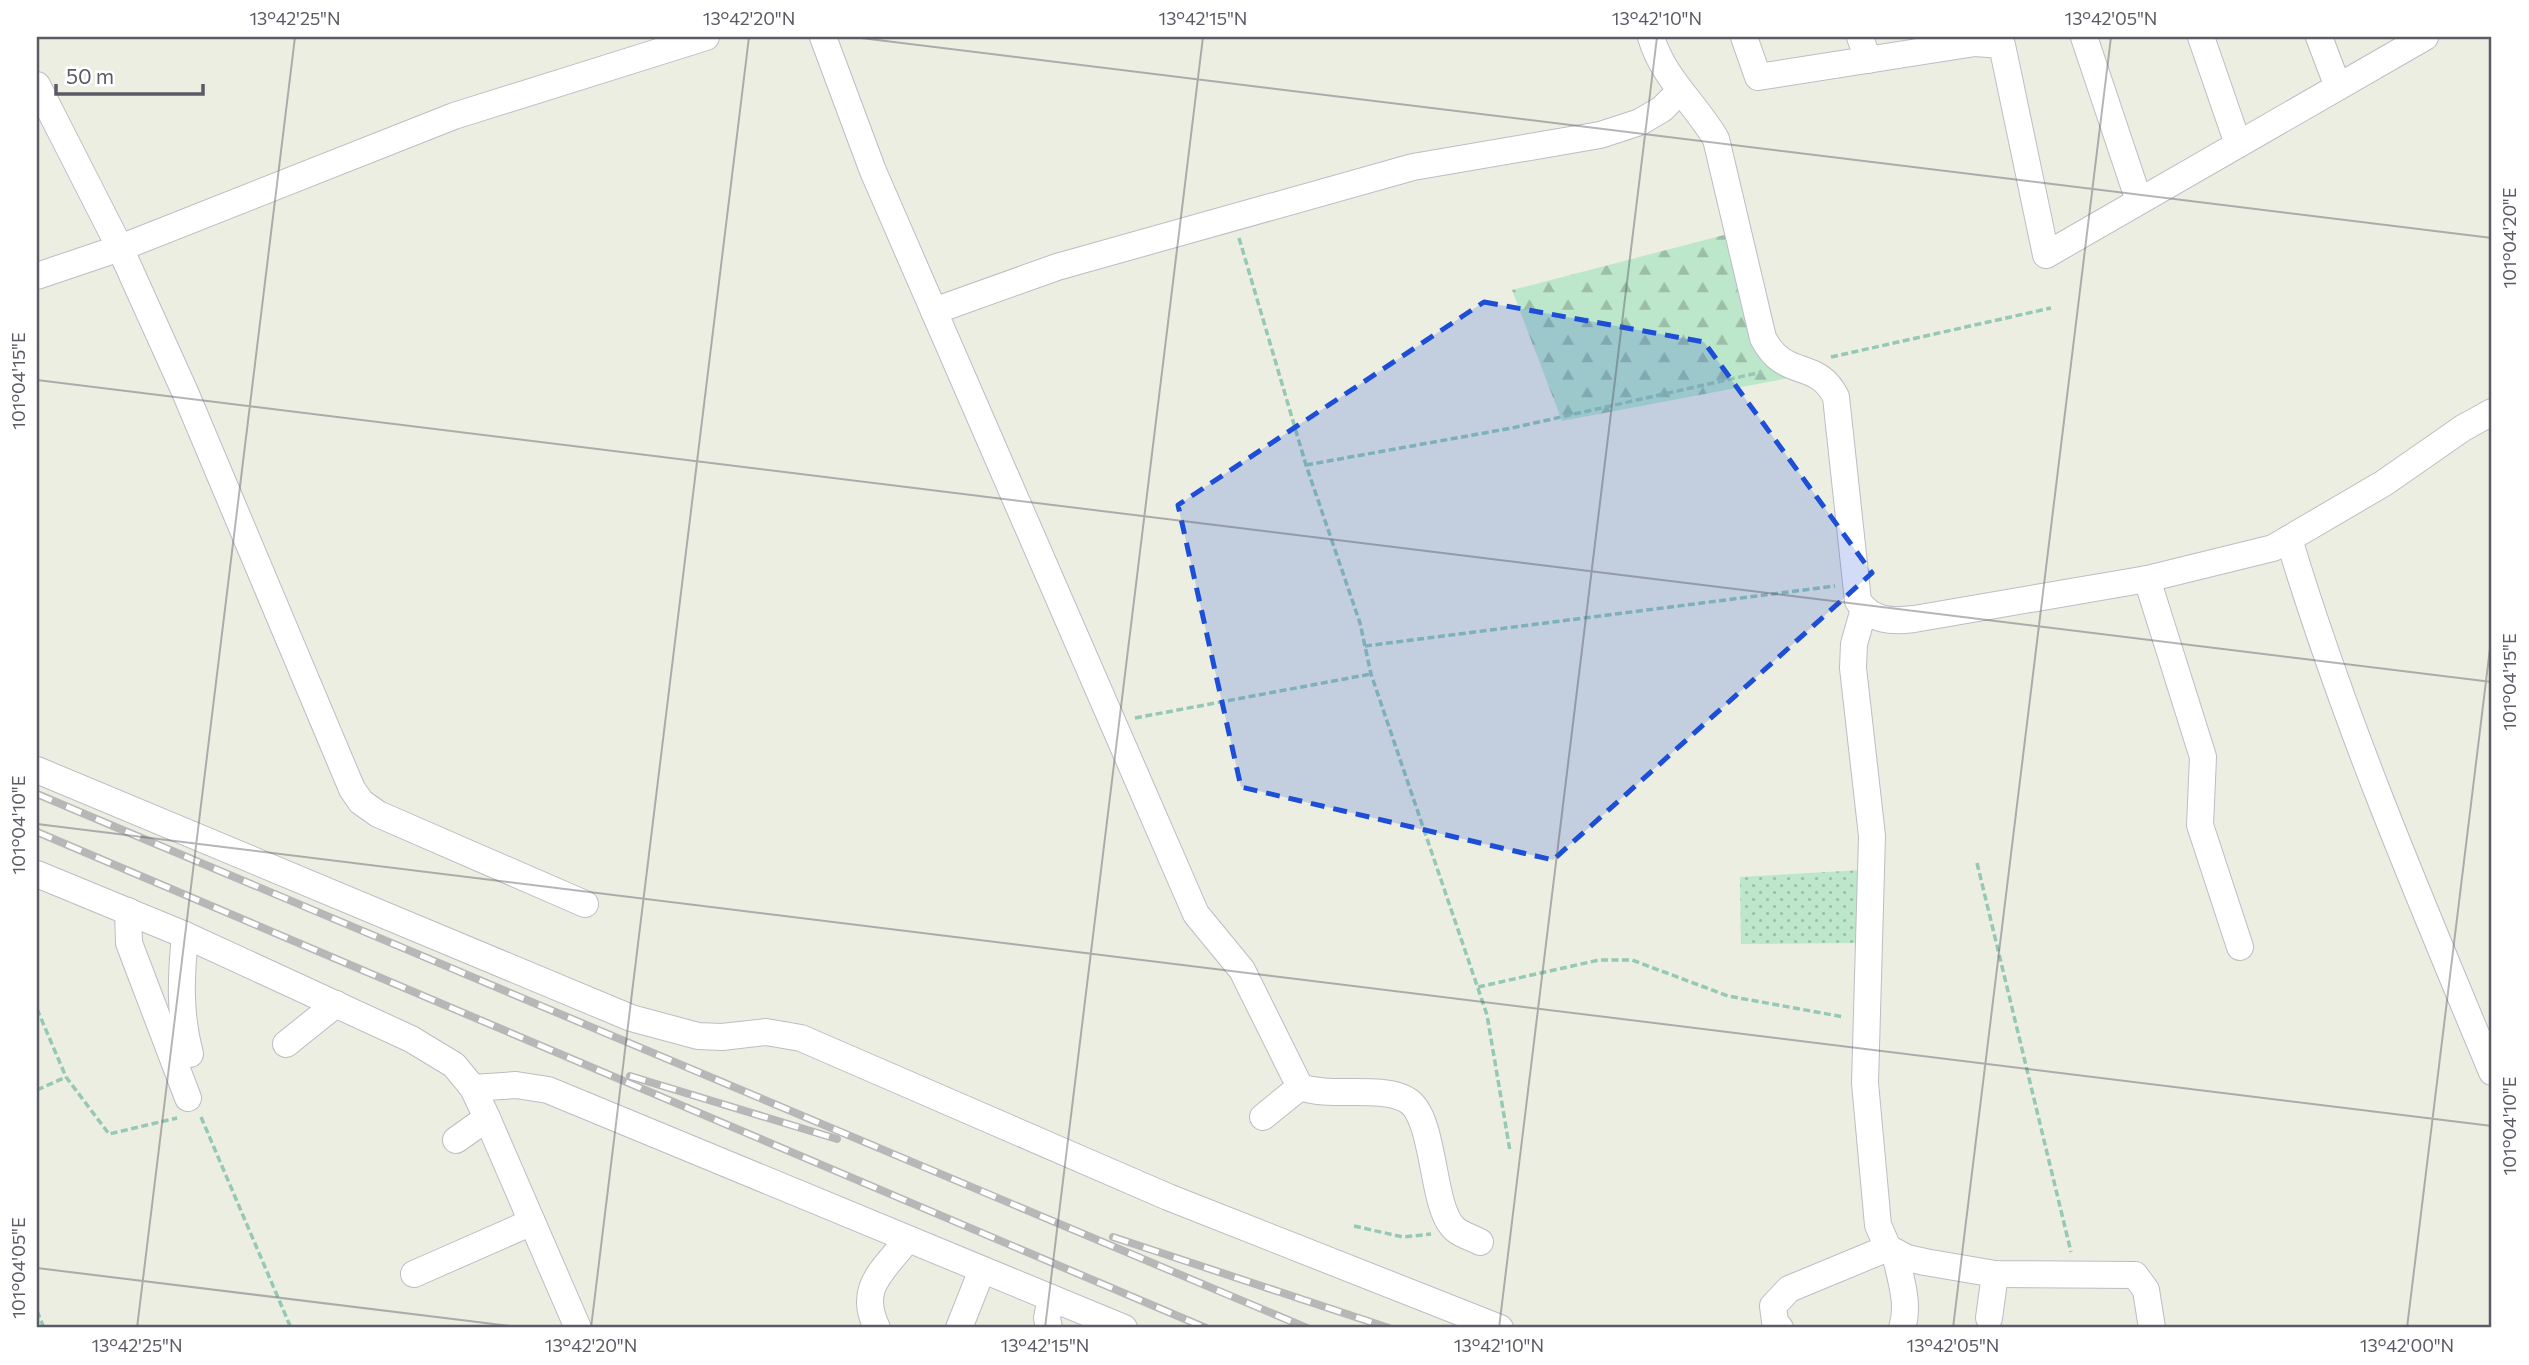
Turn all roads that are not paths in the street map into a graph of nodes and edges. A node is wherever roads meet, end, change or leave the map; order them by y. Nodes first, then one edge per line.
1 (706, 37) edge
2 (823, 37) edge
3 (1651, 37) edge
4 (1744, 37) edge
5 (2084, 37) edge
6 (2201, 37) edge
7 (2319, 37) edge
8 (2425, 37) edge
9 (1974, 40) edge
10 (1864, 49) edge
11 (37, 85) edge
12 (2337, 87) junction
13 (1679, 92) junction
14 (2238, 144) junction
15 (2139, 201) junction
16 (120, 248) junction
17 (37, 276) edge
18 (934, 311) junction
19 (2492, 412) edge
20 (2289, 539) junction
21 (2147, 579) junction
22 (1864, 609) junction
23 (37, 769) edge
24 (37, 874) edge
25 (586, 904) dead end
26 (128, 911) junction
27 (184, 935) junction
28 (2241, 947) dead end
29 (335, 1004) junction
30 (286, 1044) dead end
31 (190, 1054) dead end
32 (2492, 1072) edge
33 (1300, 1087) junction
34 (473, 1088) junction
35 (191, 1108) road end
36 (1263, 1117) dead end
37 (487, 1118) junction
38 (456, 1140) dead end
39 (532, 1222) junction
40 (907, 1240) junction
41 (1480, 1242) dead end
42 (1891, 1250) junction
43 (982, 1270) junction
44 (414, 1274) dead end
45 (1995, 1274) junction
46 (1051, 1298) junction
47 (1989, 1318) dead end
48 (578, 1328) edge
49 (877, 1328) edge
50 (959, 1328) edge
51 (1049, 1328) edge
52 (1124, 1328) edge
53 (1500, 1328) edge
54 (1780, 1328) edge
55 (1902, 1328) edge
56 (2152, 1328) edge

1 - 16 street
2 - 18 street
3 - 13 street
4 - 10 street
5 - 15 street
6 - 14 street
7 - 12 street
8 - 12 street
9 - 10 street
9 - 15 street
11 - 16 street
12 - 14 street
13 - 18 street
13 - 22 street
14 - 15 street
16 - 17 street
16 - 25 street
18 - 33 street
19 - 20 street
20 - 21 street
20 - 32 street
21 - 22 street
21 - 28 street
22 - 42 street
23 - 53 street
24 - 26 street
26 - 27 street
26 - 35 street
27 - 29 street
27 - 31 street
29 - 30 street
29 - 34 street
33 - 36 street
33 - 41 street
34 - 37 street
34 - 40 street
37 - 38 street
37 - 39 street
39 - 44 street
39 - 48 street
40 - 43 street
40 - 49 street
42 - 45 street
42 - 54 street
42 - 55 street
43 - 46 street
43 - 50 street
45 - 47 street
45 - 56 street
46 - 51 street
46 - 52 street

